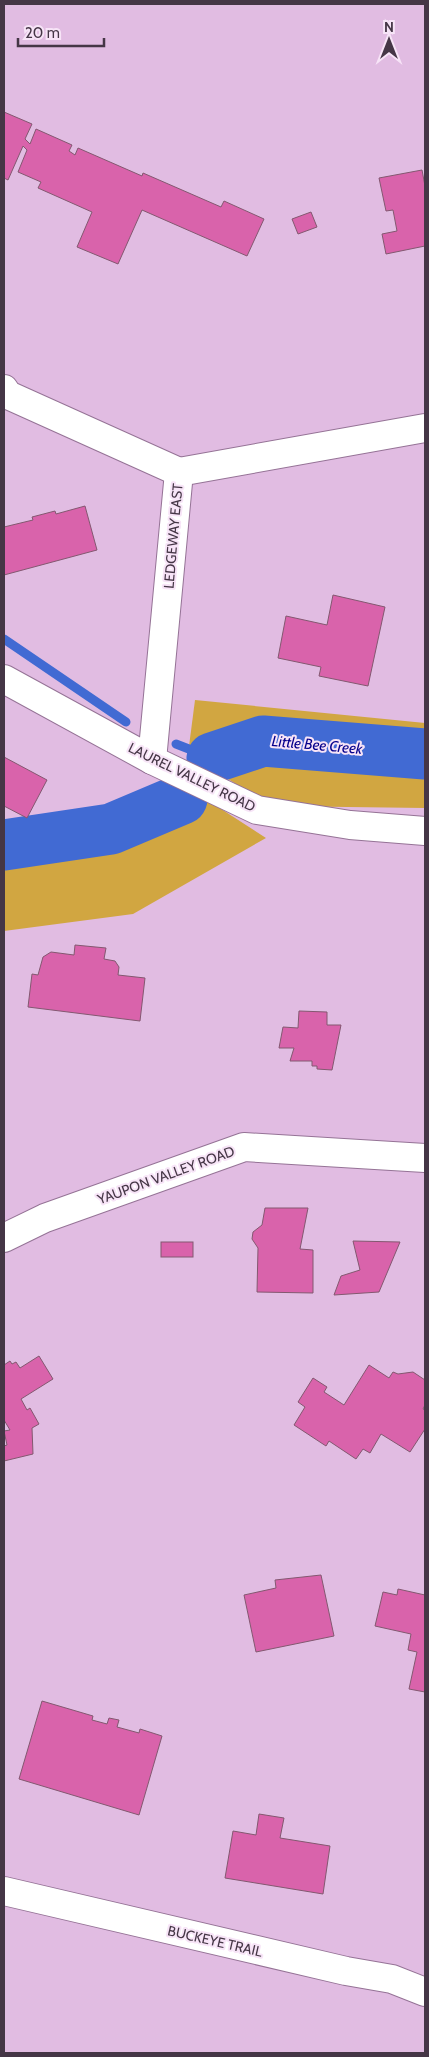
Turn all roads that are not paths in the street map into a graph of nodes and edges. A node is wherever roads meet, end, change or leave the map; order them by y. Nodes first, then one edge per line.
1 (4, 389) edge
2 (425, 428) edge
3 (179, 472) junction
4 (4, 679) edge
5 (152, 760) junction
6 (425, 831) edge
7 (425, 1158) edge
8 (4, 1238) edge
9 (4, 1891) edge
10 (425, 1992) edge

1 - 3 street
2 - 3 street, LEDGEWAY EAST
3 - 5 street, LEDGEWAY EAST
4 - 5 street, LAUREL VALLEY ROAD
5 - 6 street, LAUREL VALLEY ROAD
7 - 8 street, YAUPON VALLEY ROAD
9 - 10 street, BUCKEYE TRAIL

